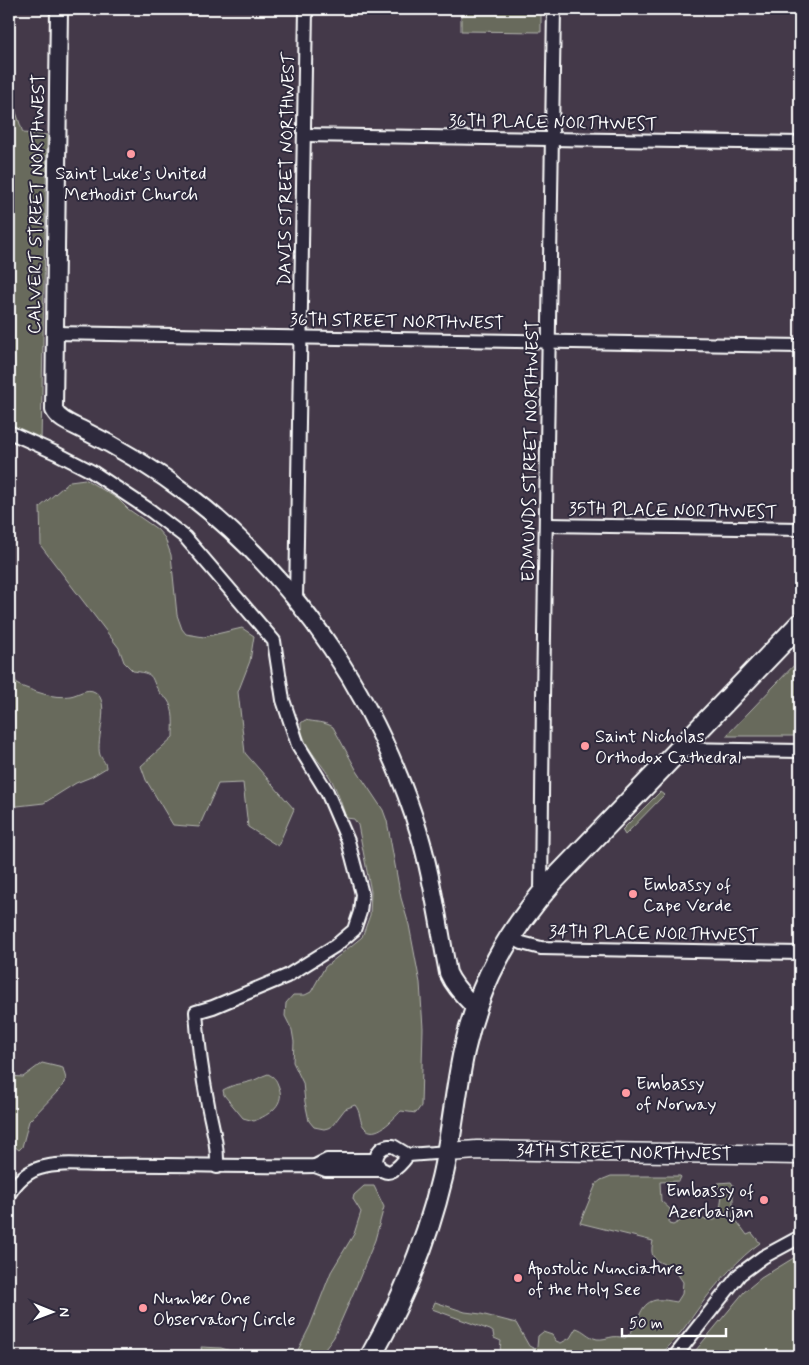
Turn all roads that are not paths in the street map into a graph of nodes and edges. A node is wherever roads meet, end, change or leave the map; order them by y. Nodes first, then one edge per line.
1 (59, 9) edge
2 (306, 9) edge
3 (554, 9) edge
4 (305, 135) junction
5 (552, 139) junction
6 (800, 143) edge
7 (54, 333) junction
8 (301, 337) junction
9 (549, 342) junction
10 (800, 346) edge
11 (9, 432) edge
12 (546, 525) junction
13 (800, 529) edge
14 (296, 599) junction
15 (800, 624) edge
16 (681, 749) junction
17 (800, 751) edge
18 (541, 894) junction
19 (509, 936) junction
20 (800, 953) edge
21 (476, 1008) junction
22 (448, 1152) junction
23 (408, 1155) junction
24 (800, 1155) edge
25 (380, 1165) junction
26 (217, 1167) junction
27 (9, 1194) edge
28 (800, 1236) edge
29 (371, 1356) edge
30 (675, 1356) edge

1 - 7 street, CALVERT STREET NORTHWEST
2 - 4 street, DAVIS STREET NORTHWEST
3 - 5 street, EDMUNDS STREET NORTHWEST
4 - 5 street, 36TH PLACE NORTHWEST
4 - 8 street, DAVIS STREET NORTHWEST
5 - 6 street, 36TH PLACE NORTHWEST
5 - 9 street, EDMUNDS STREET NORTHWEST
7 - 8 street, 36TH STREET NORTHWEST
7 - 14 street, CALVERT STREET NORTHWEST
8 - 9 street, 36TH STREET NORTHWEST
8 - 14 street, DAVIS STREET NORTHWEST
9 - 10 street, 36TH STREET NORTHWEST
9 - 12 street, EDMUNDS STREET NORTHWEST
11 - 26 street
12 - 13 street, 35TH PLACE NORTHWEST
12 - 18 street, EDMUNDS STREET NORTHWEST
14 - 21 street
15 - 16 main road
16 - 17 street
16 - 18 main road
18 - 19 main road
19 - 20 street, 34TH PLACE NORTHWEST
19 - 21 main road
21 - 22 main road
22 - 23 street
22 - 24 main road, 34TH STREET NORTHWEST
22 - 29 main road
23 - 25 street
23 - 25 street
25 - 26 street
26 - 27 street
28 - 30 street

